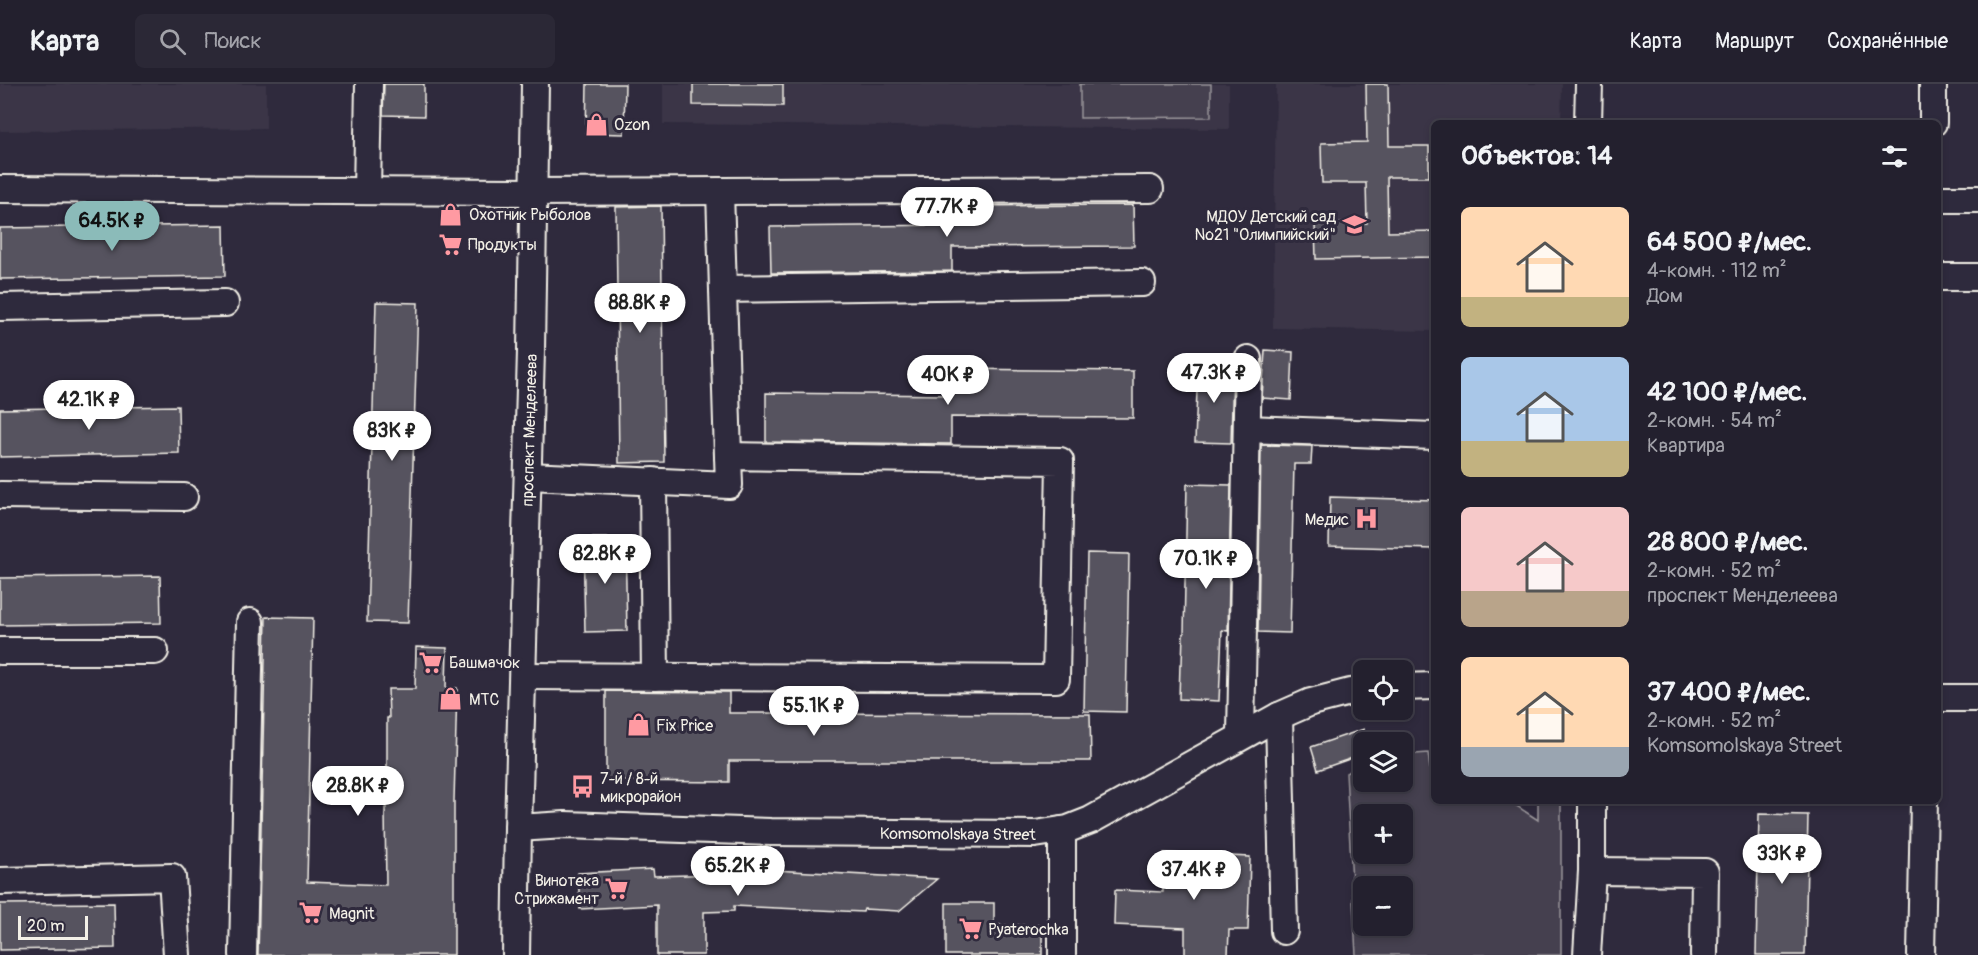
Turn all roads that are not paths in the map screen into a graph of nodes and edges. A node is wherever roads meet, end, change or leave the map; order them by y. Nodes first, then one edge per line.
1 (369, 84) edge
2 (535, 84) edge
3 (1589, 84) edge
4 (1933, 84) edge
5 (1588, 120) edge
6 (1933, 120) edge
7 (0, 189) edge
8 (1150, 189) dead end
9 (367, 191) junction
10 (720, 191) junction
11 (533, 192) junction
12 (1941, 199) edge
13 (1978, 199) edge
14 (1941, 277) edge
15 (1978, 278) edge
16 (1142, 283) dead end
17 (723, 289) junction
18 (225, 303) dead end
19 (0, 307) edge
20 (1248, 359) dead end
21 (1247, 429) junction
22 (1431, 436) edge
23 (728, 456) junction
24 (528, 476) junction
25 (653, 481) junction
26 (0, 495) edge
27 (184, 497) dead end
28 (250, 622) dead end
29 (0, 651) edge
30 (155, 651) dead end
31 (523, 676) junction
32 (655, 677) junction
33 (1431, 686) edge
34 (1413, 687) edge
35 (1353, 692) edge
36 (1941, 698) edge
37 (1978, 698) edge
38 (1279, 716) junction
39 (1241, 735) junction
40 (1592, 804) edge
41 (1924, 804) edge
42 (518, 828) junction
43 (1062, 830) junction
44 (1592, 871) junction
45 (0, 881) edge
46 (1284, 931) dead end
47 (177, 955) edge
48 (243, 955) edge
49 (516, 955) edge
50 (1062, 955) edge
51 (1587, 955) edge
52 (1704, 955) edge
53 (1921, 955) edge

1 - 9 street
2 - 11 street, проспект Менделеева
3 - 5 street
4 - 6 street
7 - 9 street
8 - 10 street
9 - 11 street
10 - 11 street
10 - 17 street
11 - 24 street, проспект Менделеева
12 - 13 street
14 - 15 street
16 - 17 street
17 - 23 street
18 - 19 street
20 - 21 street
21 - 22 street
21 - 39 street
23 - 25 street
23 - 32 street
24 - 25 street
24 - 31 street, проспект Менделеева
25 - 32 street
26 - 27 street
28 - 48 street
29 - 30 street
31 - 32 street
31 - 42 street, проспект Менделеева
33 - 34 street
35 - 38 street, Komsomolskaya Street
36 - 37 street
38 - 39 street, Komsomolskaya Street
38 - 46 street
39 - 43 street, Komsomolskaya Street
40 - 44 street
41 - 53 street
42 - 43 street, Komsomolskaya Street
42 - 49 street, проспект Менделеева
43 - 50 street
44 - 51 street
44 - 52 street
45 - 47 street

